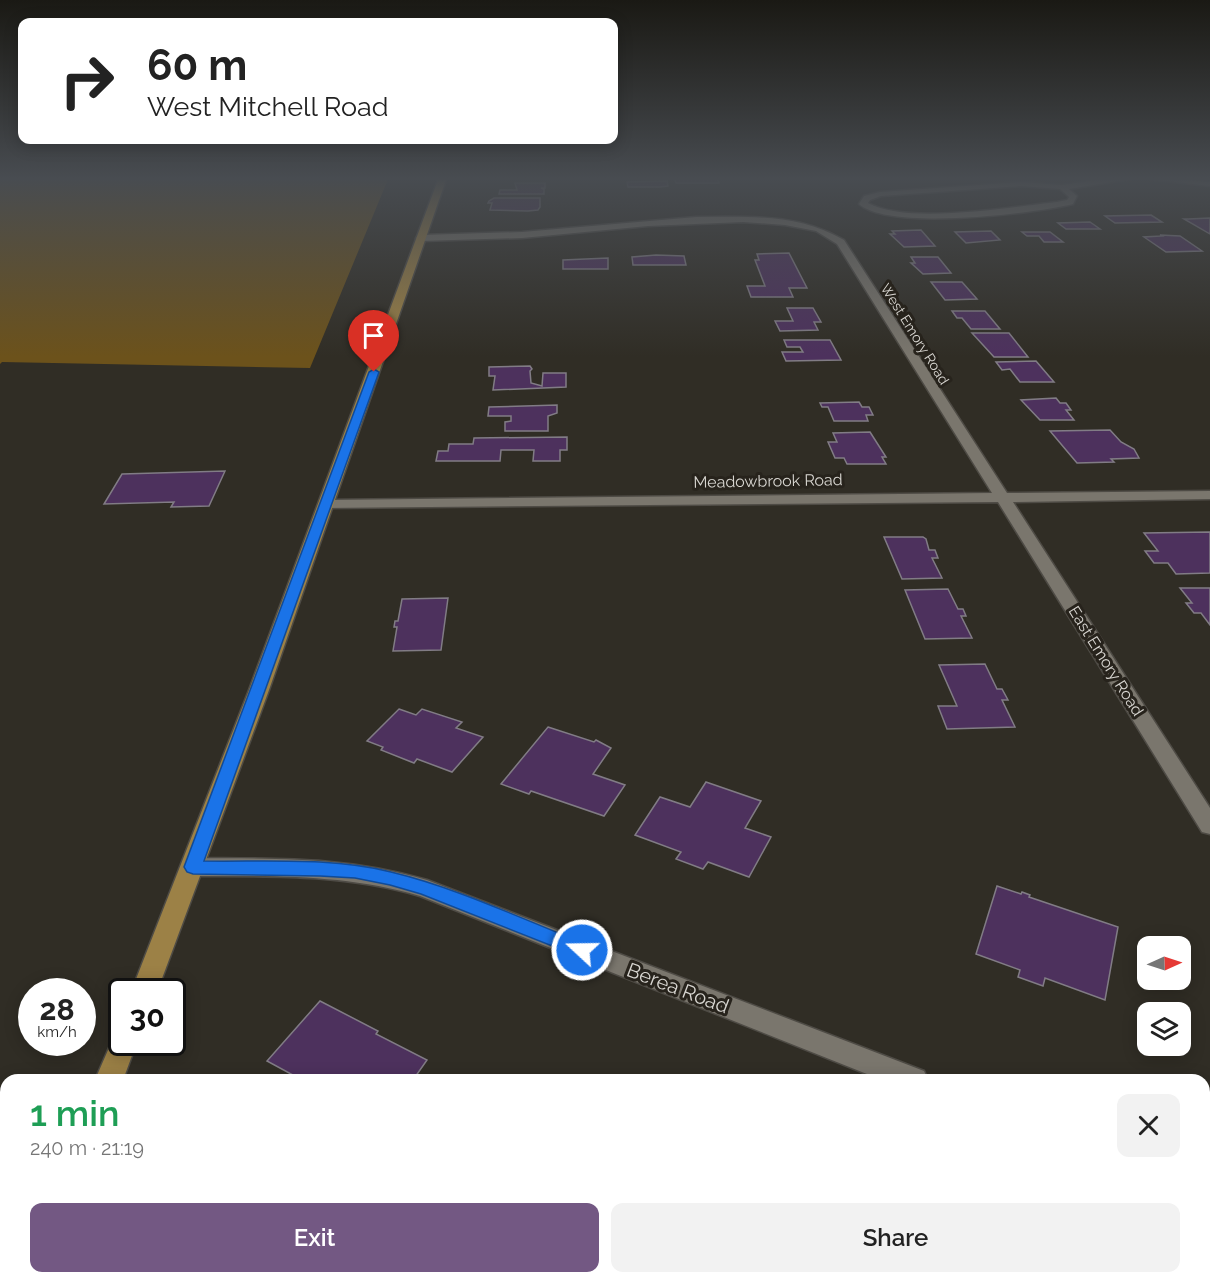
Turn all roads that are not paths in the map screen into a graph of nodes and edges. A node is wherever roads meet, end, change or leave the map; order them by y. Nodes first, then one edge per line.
1 (459, 237) edge
2 (834, 237) edge
3 (422, 238) joint
4 (1210, 495) edge
5 (1002, 496) junction
6 (327, 505) junction
7 (1210, 826) edge
8 (193, 867) junction
9 (149, 978) edge
10 (118, 1056) edge
11 (111, 1074) edge
12 (899, 1074) edge

1 - 3 street, West Emory Road
2 - 5 street, West Emory Road
3 - 6 main road
4 - 5 street, Meadowbrook Road
5 - 6 street, Meadowbrook Road
5 - 7 street, East Emory Road
6 - 8 main road
8 - 9 main road
8 - 12 street, Berea Road
10 - 11 main road

